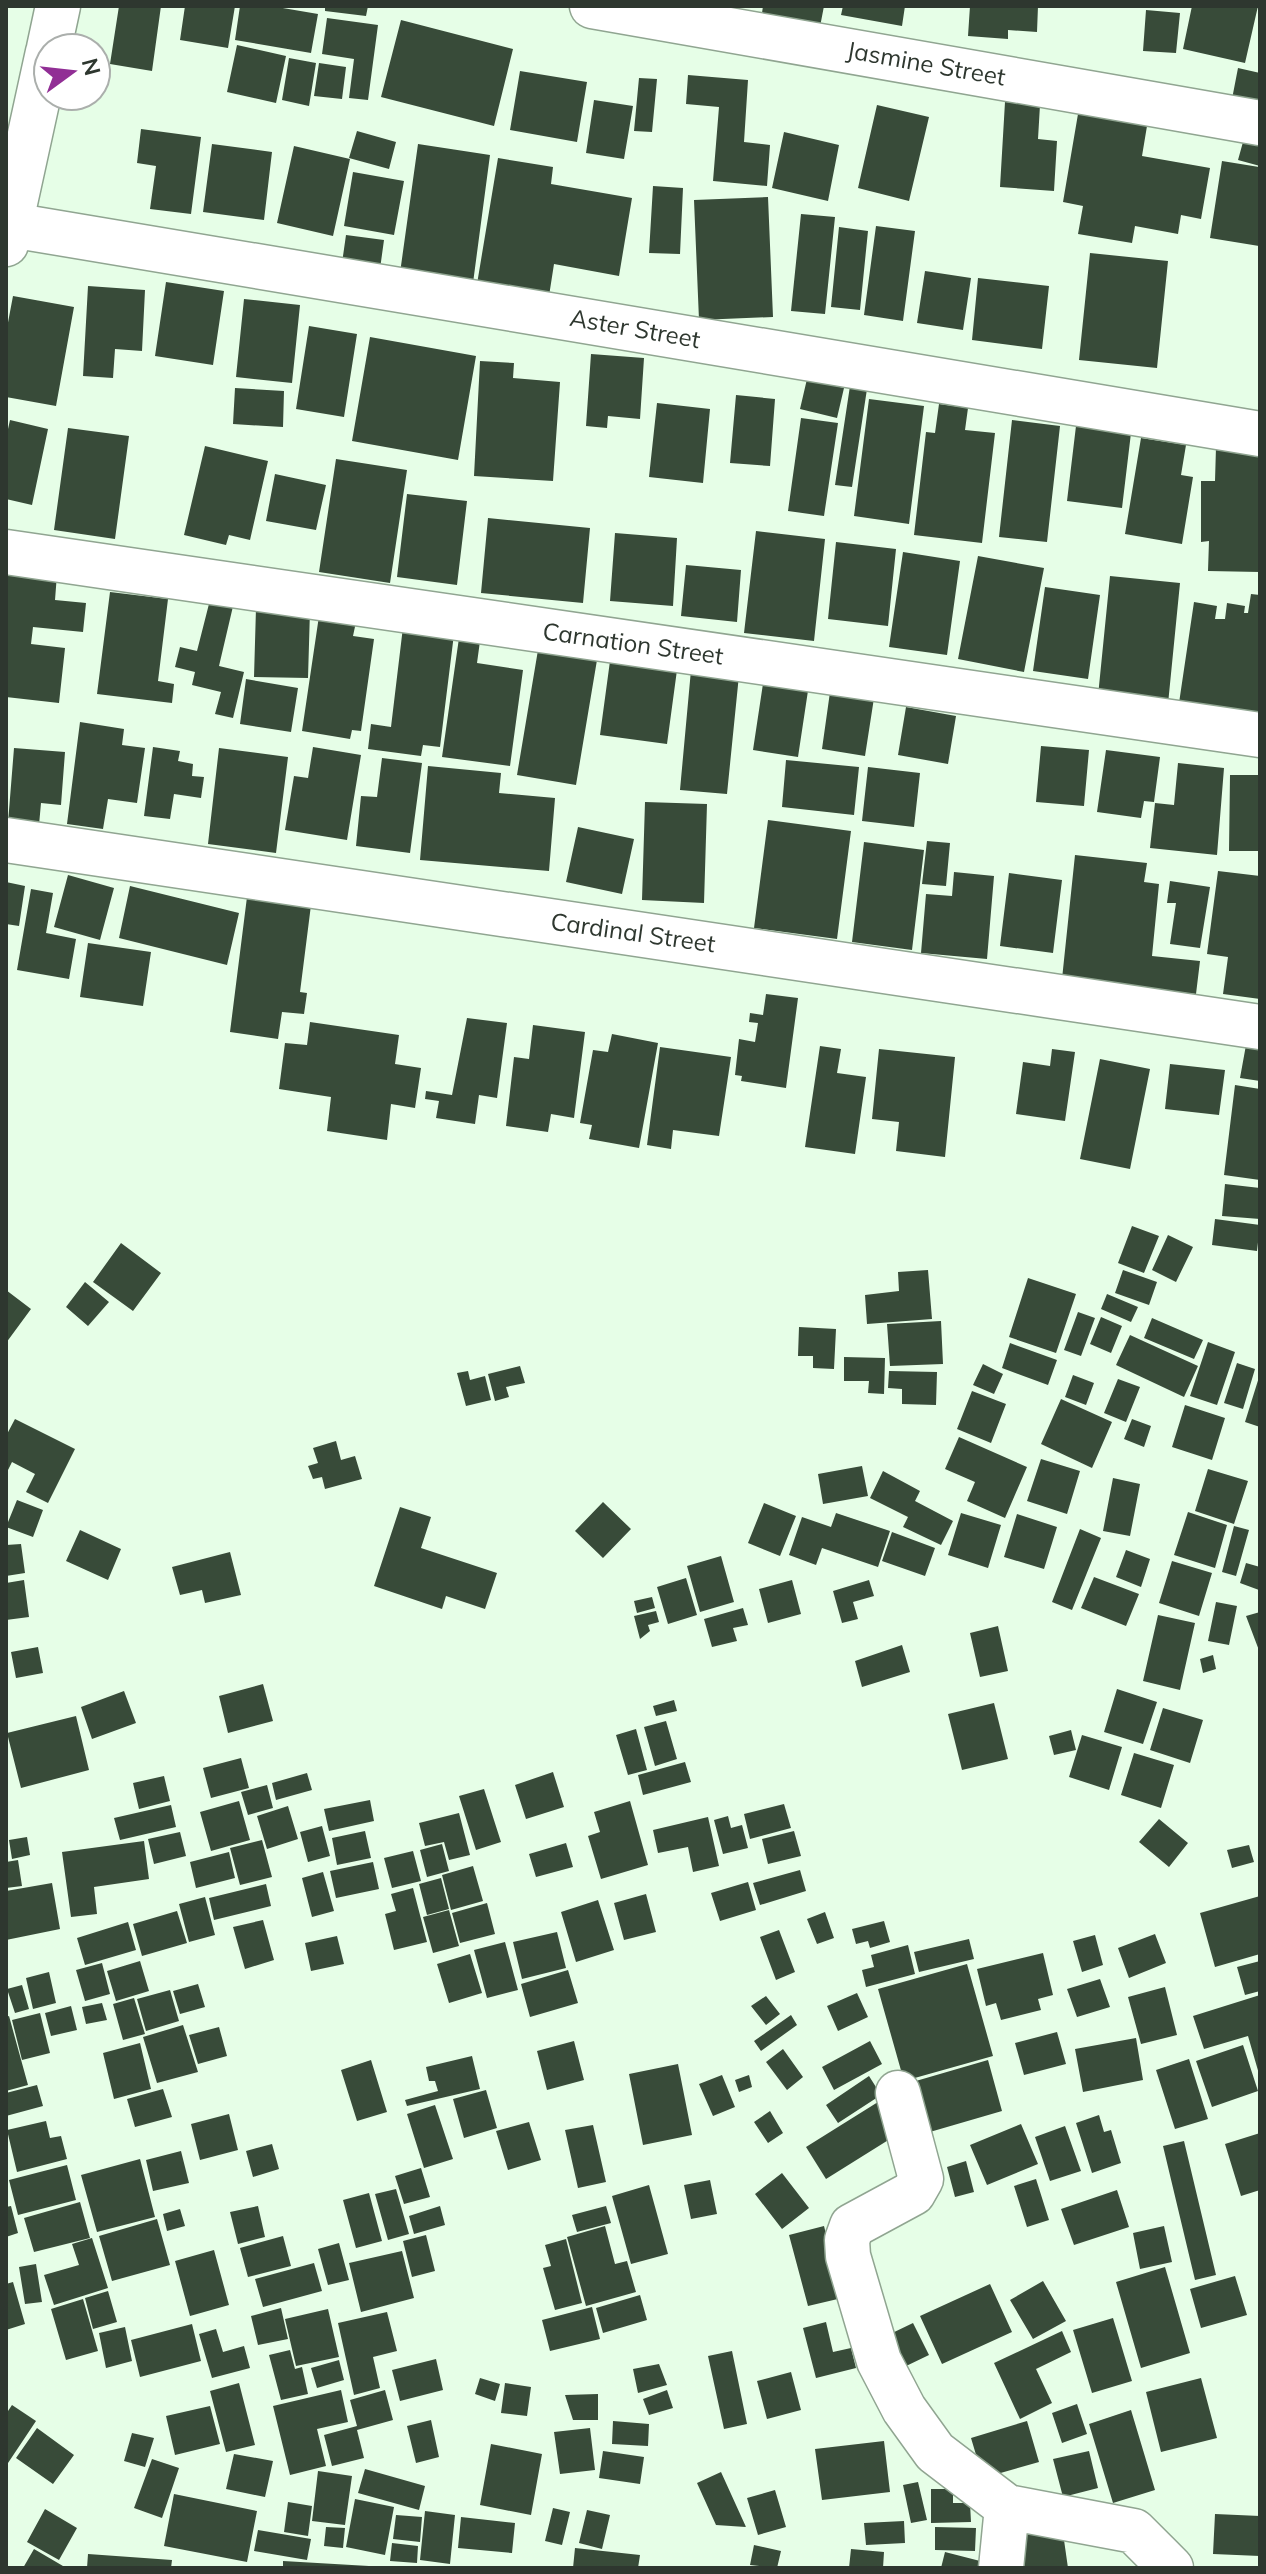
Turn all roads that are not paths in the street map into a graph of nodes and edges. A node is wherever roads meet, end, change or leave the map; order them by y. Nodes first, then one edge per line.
1 (58, 6) edge
2 (592, 6) edge
3 (52, 32) edge
4 (35, 112) edge
5 (1260, 123) edge
6 (8, 234) edge
7 (1260, 434) edge
8 (6, 552) edge
9 (1260, 735) edge
10 (6, 840) edge
11 (1260, 1027) edge
12 (898, 2093) dead end
13 (1007, 2507) junction
14 (1001, 2568) edge
15 (1171, 2568) edge

1 - 3 street
2 - 5 street, Jasmine Street
4 - 6 street
6 - 7 street, Aster Street
8 - 9 street, Carnation Street
10 - 11 street, Cardinal Street
12 - 13 street
13 - 14 street
13 - 15 street

